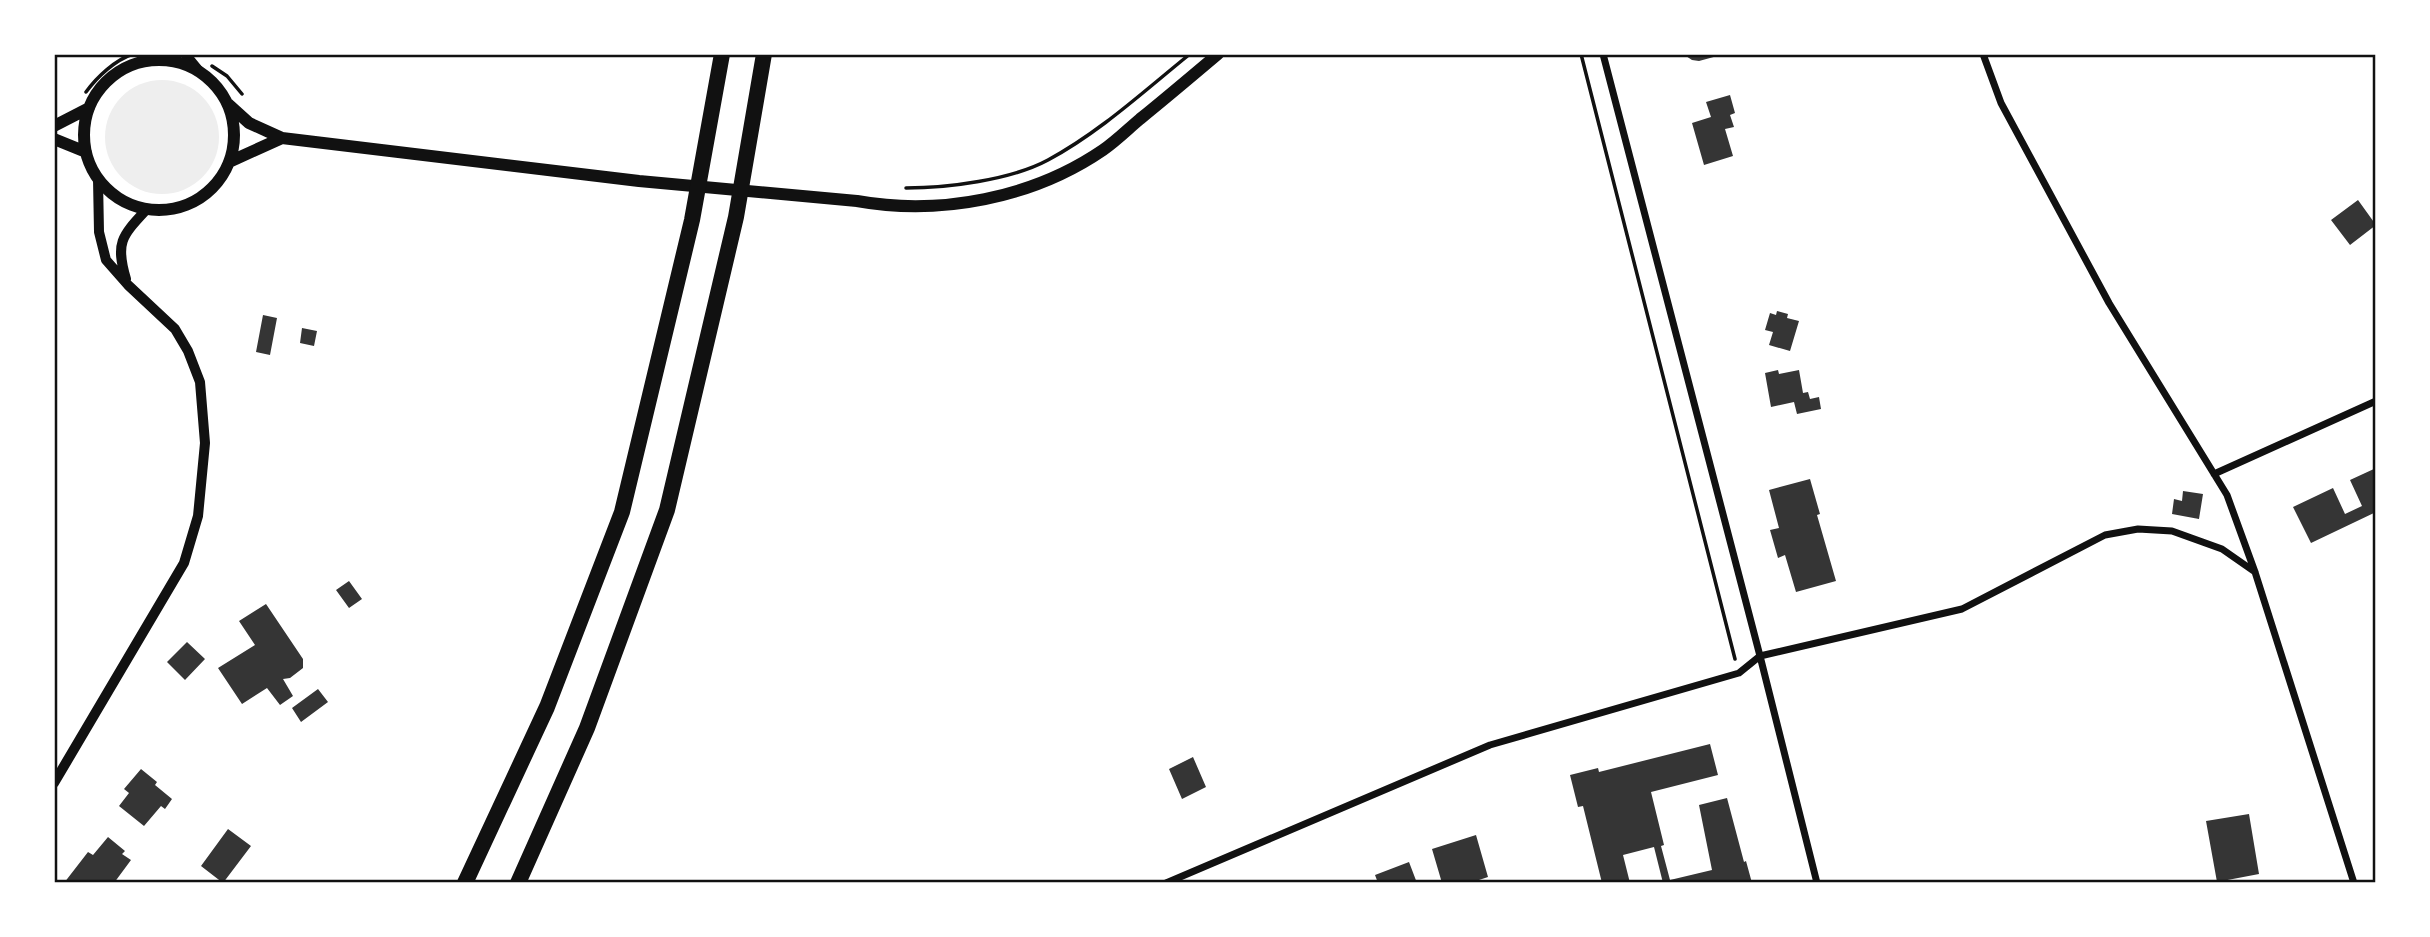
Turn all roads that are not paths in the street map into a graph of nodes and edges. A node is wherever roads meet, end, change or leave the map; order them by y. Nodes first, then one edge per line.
1 (185, 54) edge
2 (722, 54) edge
3 (764, 54) edge
4 (1217, 54) edge
5 (1603, 54) edge
6 (1983, 54) edge
7 (159, 57) edge
8 (199, 71) junction
9 (86, 103) junction
10 (228, 104) junction
11 (54, 126) edge
12 (282, 138) junction
13 (54, 139) edge
14 (86, 152) junction
15 (229, 162) junction
16 (98, 178) junction
17 (147, 209) junction
18 (128, 285) junction
19 (2376, 401) edge
20 (2214, 474) junction
21 (2255, 572) junction
22 (1760, 656) junction
23 (54, 783) edge
24 (465, 883) edge
25 (518, 883) edge
26 (1166, 883) edge
27 (1816, 883) edge
28 (2354, 883) edge

1 - 8 street
2 - 24 highway
3 - 25 highway
4 - 12 main road
5 - 22 street
6 - 20 street
7 - 8 main road
7 - 9 main road
8 - 10 main road
9 - 11 main road
9 - 14 main road
10 - 12 main road
10 - 15 main road
12 - 15 main road
13 - 14 main road
14 - 16 main road
15 - 17 main road
16 - 17 main road
16 - 18 street
17 - 18 street
18 - 23 street
19 - 20 street
20 - 21 street
21 - 22 street
21 - 28 street
22 - 26 street
22 - 27 street

